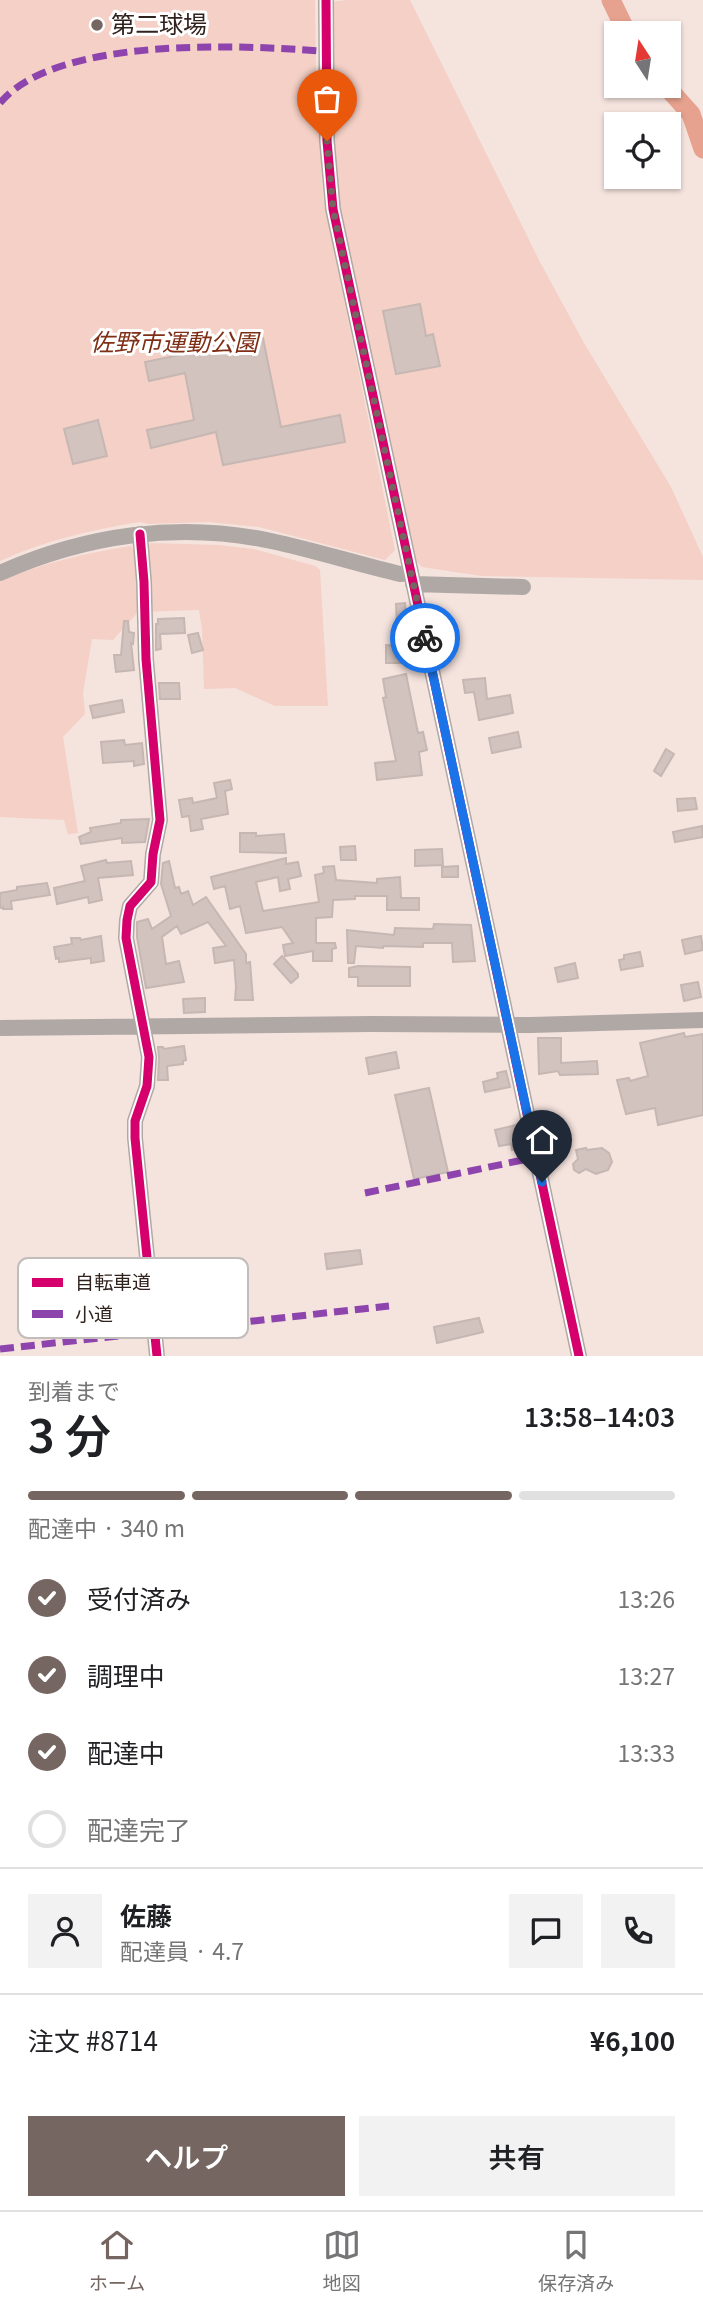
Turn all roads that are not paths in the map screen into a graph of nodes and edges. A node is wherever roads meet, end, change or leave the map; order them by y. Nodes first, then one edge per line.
1 (326, 0) edge
2 (140, 534) junction
3 (0, 573) edge
4 (412, 579) junction
5 (523, 587) dead end
6 (703, 1020) edge
7 (508, 1024) junction
8 (143, 1027) junction
9 (0, 1028) edge
10 (147, 1258) edge
11 (155, 1338) edge
12 (157, 1356) edge
13 (579, 1356) edge

1 - 4 street
2 - 3 street
2 - 4 street
2 - 8 street
4 - 5 street
4 - 7 street
6 - 7 street
7 - 8 street
7 - 13 street
8 - 9 street
8 - 10 street
11 - 12 street

